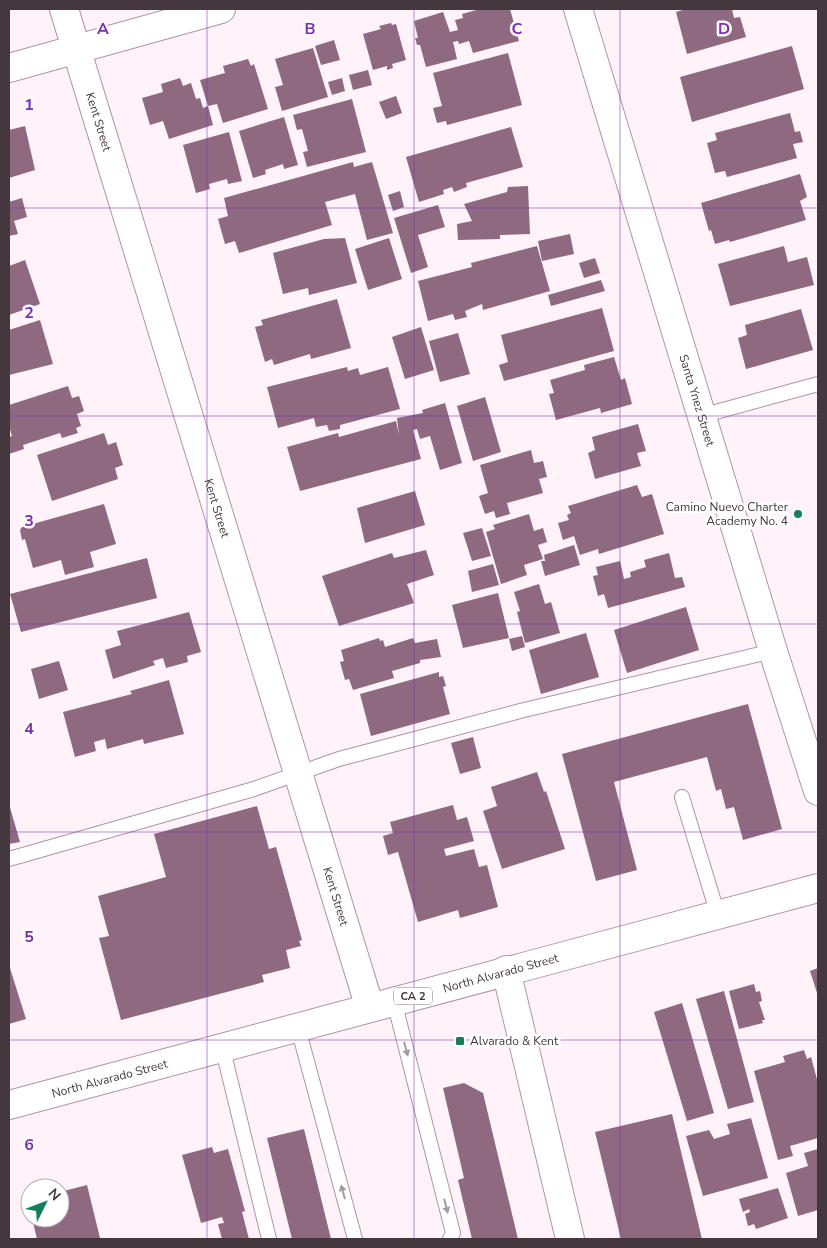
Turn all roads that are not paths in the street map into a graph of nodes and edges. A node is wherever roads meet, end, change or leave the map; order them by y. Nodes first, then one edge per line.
1 (64, 9) edge
2 (221, 9) edge
3 (578, 9) edge
4 (76, 49) junction
5 (9, 68) edge
6 (818, 384) edge
7 (701, 416) junction
8 (772, 651) junction
9 (297, 773) junction
10 (818, 791) edge
11 (682, 797) dead end
12 (9, 859) edge
13 (818, 888) edge
14 (718, 915) junction
15 (506, 970) junction
16 (382, 1005) junction
17 (298, 1028) junction
18 (223, 1050) junction
19 (9, 1105) edge
20 (269, 1239) edge
21 (355, 1239) edge
22 (450, 1239) edge
23 (570, 1239) edge

1 - 4 street, Kent Street
2 - 4 street
3 - 7 street, Santa Ynez Street
4 - 5 street
4 - 9 street, Kent Street
6 - 7 lane
7 - 8 street, Santa Ynez Street
8 - 9 lane
8 - 10 street, Santa Ynez Street
9 - 12 lane
9 - 16 street, Kent Street
11 - 14 lane
13 - 14 street, North Alvarado Street / CA 2
14 - 15 street, North Alvarado Street / CA 2
15 - 16 street, North Alvarado Street / CA 2
15 - 23 street
16 - 17 street, North Alvarado Street / CA 2
16 -> 22 lane
17 - 18 street, North Alvarado Street / CA 2
21 -> 17 lane
18 - 19 street, North Alvarado Street / CA 2
18 - 20 lane

